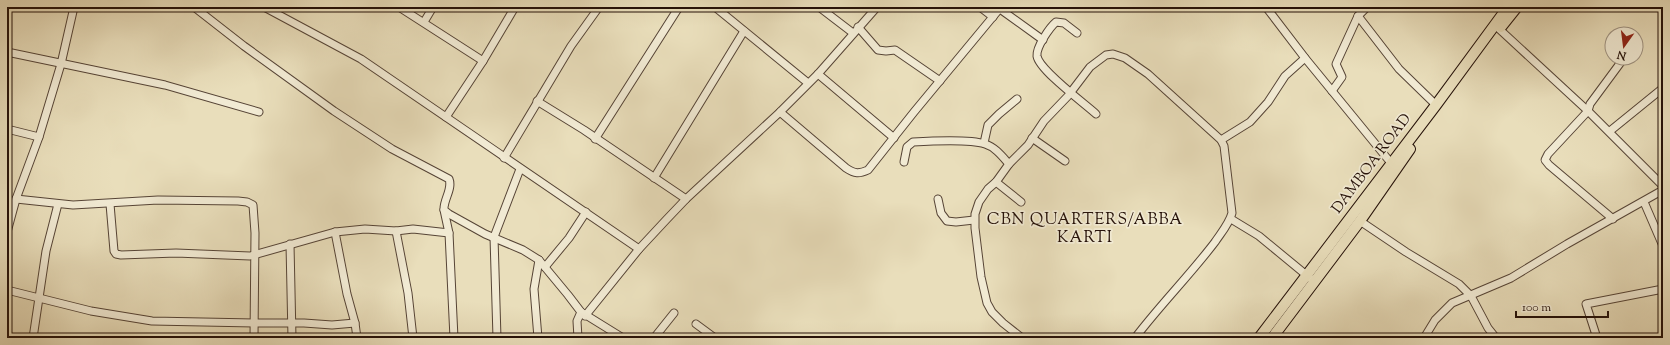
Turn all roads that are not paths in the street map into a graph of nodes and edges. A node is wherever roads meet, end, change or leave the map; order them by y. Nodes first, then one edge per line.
1 (74, 7) edge
2 (194, 7) edge
3 (264, 7) edge
4 (399, 7) edge
5 (433, 7) edge
6 (515, 7) edge
7 (599, 7) edge
8 (679, 7) edge
9 (715, 7) edge
10 (819, 7) edge
11 (877, 7) edge
12 (980, 7) edge
13 (1266, 7) edge
14 (1367, 7) edge
15 (1517, 7) edge
16 (1001, 8) edge
17 (1506, 10) edge
18 (1358, 16) junction
19 (993, 17) junction
20 (424, 22) junction
21 (1497, 27) junction
22 (856, 30) junction
23 (744, 31) junction
24 (1076, 34) dead end
25 (1043, 40) junction
26 (7, 52) edge
27 (1305, 58) junction
28 (483, 61) junction
29 (61, 64) junction
30 (1618, 66) edge
31 (818, 74) junction
32 (940, 81) junction
33 (808, 83) junction
34 (1663, 88) edge
35 (1332, 91) junction
36 (1071, 92) junction
37 (1017, 98) dead end
38 (537, 101) junction
39 (1436, 105) junction
40 (1588, 110) junction
41 (259, 112) dead end
42 (780, 112) junction
43 (1096, 114) dead end
44 (446, 117) junction
45 (7, 128) edge
46 (1610, 131) junction
47 (39, 137) junction
48 (894, 138) junction
49 (1032, 138) junction
50 (595, 139) junction
51 (1221, 140) junction
52 (984, 143) junction
53 (504, 158) junction
54 (1065, 161) dead end
55 (904, 162) dead end
56 (1009, 164) junction
57 (1393, 166) junction
58 (520, 169) junction
59 (654, 178) junction
60 (996, 182) junction
61 (1663, 186) edge
62 (1663, 190) edge
63 (16, 199) junction
64 (686, 199) junction
65 (938, 199) dead end
66 (1021, 202) dead end
67 (1644, 202) junction
68 (58, 204) junction
69 (110, 204) junction
70 (444, 210) junction
71 (586, 212) junction
72 (1231, 219) junction
73 (1613, 219) junction
74 (974, 220) junction
75 (1360, 221) junction
76 (396, 231) junction
77 (7, 232) edge
78 (335, 232) junction
79 (449, 233) junction
80 (494, 237) junction
81 (290, 244) junction
82 (1663, 246) edge
83 (639, 249) junction
84 (255, 255) junction
85 (538, 260) junction
86 (545, 267) junction
87 (1311, 278) junction
88 (1663, 289) edge
89 (7, 290) edge
90 (1471, 296) junction
91 (38, 298) junction
92 (674, 313) dead end
93 (583, 314) junction
94 (254, 323) junction
95 (355, 323) junction
96 (292, 324) junction
97 (696, 324) dead end
98 (711, 337) edge
99 (1594, 337) edge
100 (34, 338) edge
101 (254, 338) edge
102 (292, 338) edge
103 (357, 338) edge
104 (413, 338) edge
105 (454, 338) edge
106 (497, 338) edge
107 (538, 338) edge
108 (578, 338) edge
109 (622, 338) edge
110 (654, 338) edge
111 (1022, 338) edge
112 (1135, 338) edge
113 (1259, 338) edge
114 (1272, 338) edge
115 (1424, 338) edge
116 (1496, 338) edge

1 - 29 street
2 - 70 street
3 - 44 street
4 - 20 street
5 - 20 street
6 - 28 street
7 - 38 street
8 - 50 street
9 - 23 street
10 - 22 street
11 - 22 street
12 - 19 street
13 - 27 street
14 - 18 street
15 - 17 main road, DAMBOA ROAD
16 - 19 street
16 - 25 street
17 - 21 main road, DAMBOA ROAD
18 - 35 street
18 - 39 street
19 - 32 street
20 - 28 street
21 - 39 main road, DAMBOA ROAD
21 - 40 street
21 - 57 main road, DAMBOA ROAD
22 - 31 street
22 - 32 street
23 - 33 street
23 - 59 street
24 - 25 street
25 - 36 street
26 - 29 street
27 - 35 street
27 - 51 street
28 - 44 street
29 - 41 street
29 - 47 street
30 - 40 street
31 - 33 street
31 - 48 street
32 - 48 street
33 - 42 street
34 - 46 street
35 - 57 street
36 - 43 street
36 - 49 street
36 - 51 street
37 - 52 street
38 - 50 street
38 - 53 street
39 - 57 main road, DAMBOA ROAD
40 - 46 street
40 - 73 street
42 - 48 street
42 - 64 street
44 - 53 street
45 - 47 street
46 - 61 street
47 - 63 street
49 - 54 street
49 - 56 street
50 - 59 street
51 - 72 street
52 - 55 street
52 - 56 street
53 - 58 street
56 - 60 street
57 - 75 main road, DAMBOA ROAD
57 - 87 main road, DAMBOA ROAD
58 - 71 street
58 - 80 street
59 - 64 street
60 - 66 street
60 - 74 street
62 - 67 street
63 - 68 street
63 - 77 street
64 - 83 street
65 - 74 street
67 - 73 street
67 - 82 street
68 - 69 street
68 - 91 street
69 - 84 street
69 - 84 street
70 - 79 street
70 - 80 street
71 - 83 street
71 - 86 street
72 - 87 street
72 - 112 street
73 - 90 street
74 - 111 street
75 - 87 main road, DAMBOA ROAD
75 - 90 street
76 - 78 street
76 - 79 street
76 - 104 street
78 - 81 street
78 - 95 street
79 - 105 street
80 - 85 street
80 - 106 street
81 - 84 street
81 - 96 street
83 - 93 street
84 - 94 street
85 - 86 street
85 - 107 street
86 - 93 street
87 - 113 main road, DAMBOA ROAD
87 - 114 main road, DAMBOA ROAD
88 - 99 street
89 - 91 street
90 - 115 street
90 - 116 street
91 - 94 street
91 - 100 street
92 - 110 street
93 - 108 street
93 - 109 street
94 - 96 street
94 - 101 street
95 - 96 street
95 - 103 street
96 - 102 street
97 - 98 street

